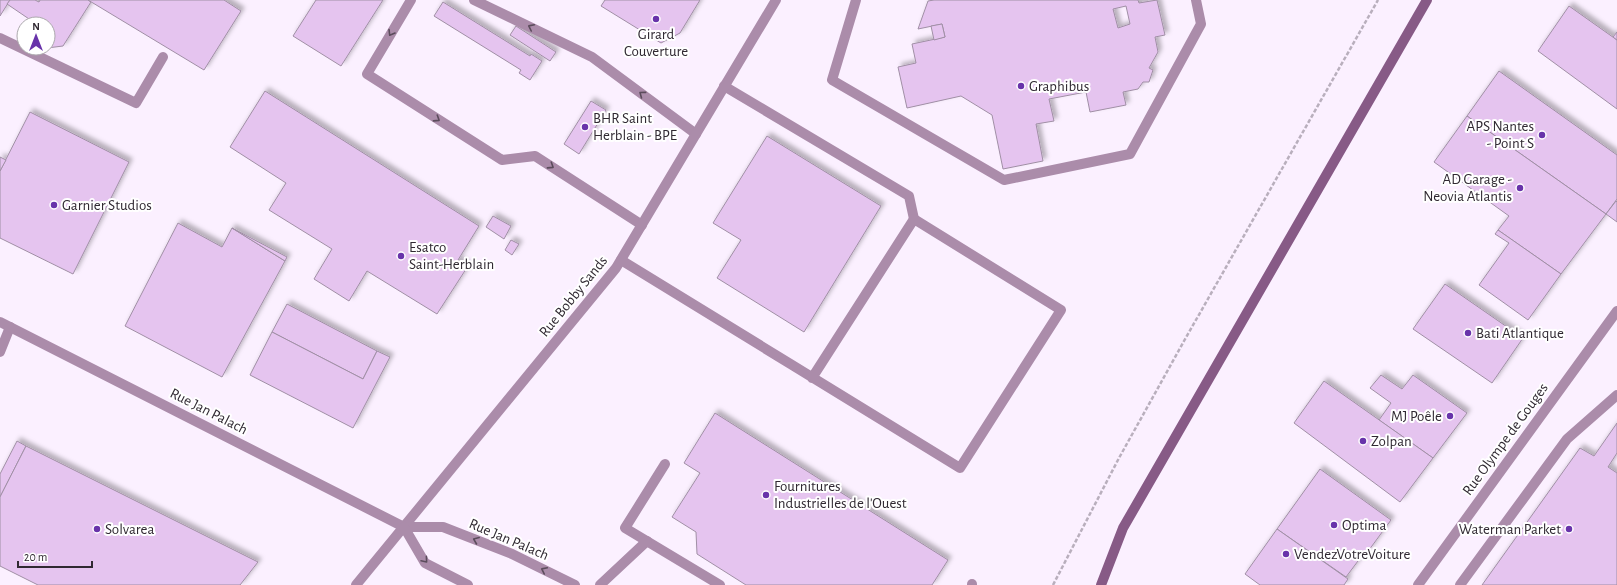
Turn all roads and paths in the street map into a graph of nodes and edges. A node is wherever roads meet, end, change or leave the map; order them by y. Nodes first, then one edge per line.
1 (411, 0) edge
2 (474, 0) edge
3 (776, 0) edge
4 (856, 0) edge
5 (1196, 0) edge
6 (1378, 0) edge
7 (1427, 0) edge
8 (0, 38) edge
9 (163, 57) dead end
10 (724, 86) junction
11 (696, 134) junction
12 (914, 219) junction
13 (642, 225) junction
14 (620, 260) junction
15 (1617, 311) edge
16 (0, 322) edge
17 (10, 327) junction
18 (0, 352) edge
19 (812, 378) junction
20 (1617, 395) edge
21 (666, 464) dead end
22 (404, 527) junction
23 (647, 541) junction
24 (356, 585) edge
25 (468, 585) edge
26 (576, 585) edge
27 (600, 585) edge
28 (720, 585) edge
29 (1053, 585) edge
30 (1101, 585) edge
31 (1418, 585) edge
32 (1460, 585) edge

1 -> 13 street
11 -> 2 street
3 - 10 street, Rue Bobby Sands
4 - 5 street
6 - 29 path
7 - 30 main road
8 - 9 street
10 - 11 street, Rue Bobby Sands
10 - 12 street
11 - 13 street, Rue Bobby Sands
12 - 19 street
12 - 19 street
13 - 14 street, Rue Bobby Sands
14 - 19 street
14 - 22 street, Rue Bobby Sands
15 - 31 street, Rue Olympe de Gouges
16 - 17 street, Rue Jan Palach
17 - 18 street
17 - 22 street, Rue Jan Palach
20 - 32 street
21 - 23 street
22 - 24 street, Rue Bobby Sands
22 -> 25 street
26 -> 22 street, Rue Jan Palach
23 - 27 street
23 - 28 street

